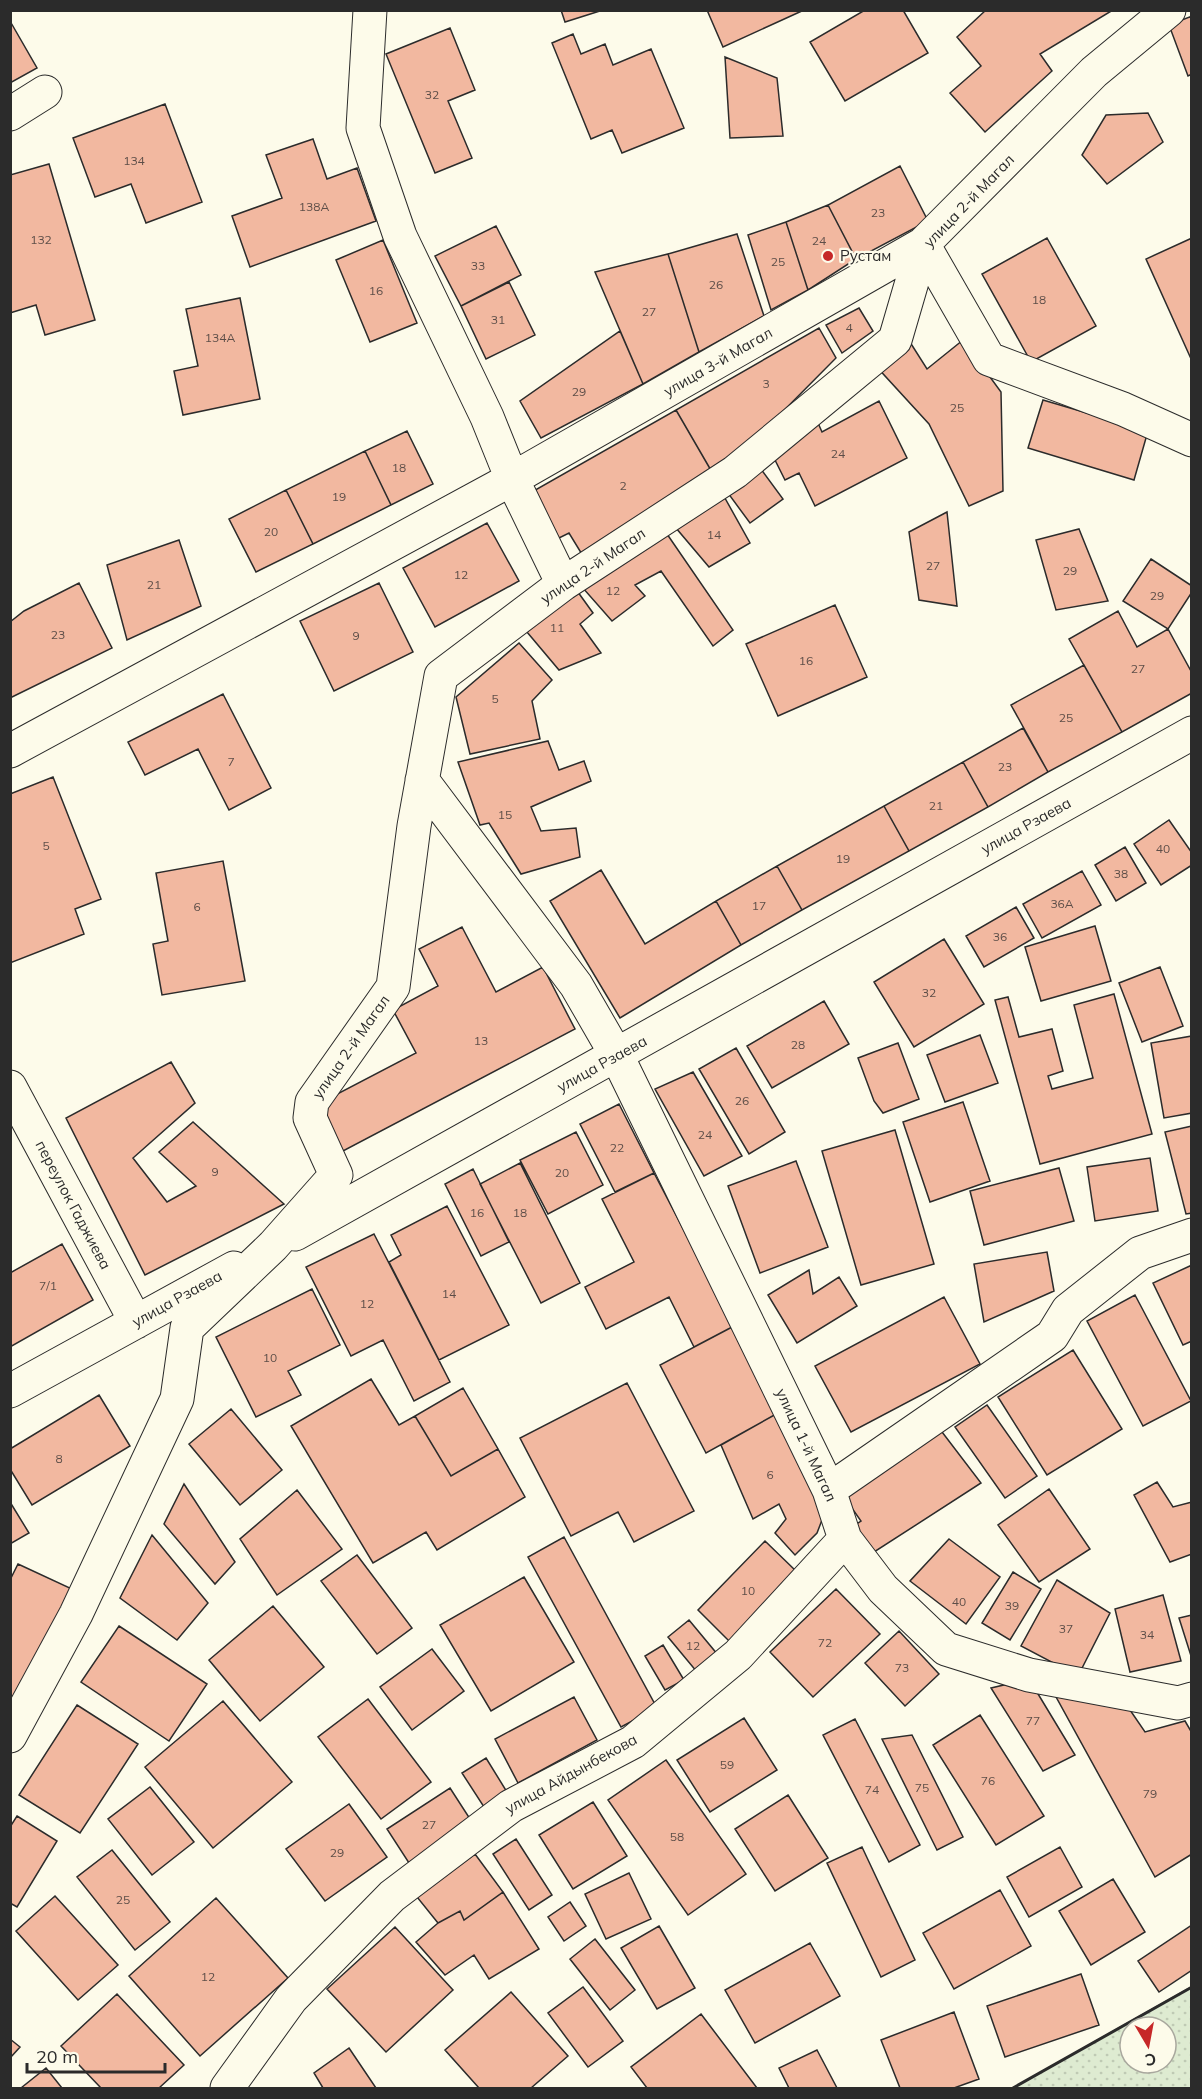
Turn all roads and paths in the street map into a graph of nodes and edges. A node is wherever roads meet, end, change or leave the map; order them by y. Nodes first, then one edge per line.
1 (370, 10) edge
2 (1169, 10) edge
3 (45, 92) dead end
4 (10, 114) edge
5 (923, 244) junction
6 (1191, 440) edge
7 (512, 479) junction
8 (562, 584) junction
9 (1191, 733) edge
10 (10, 750) edge
11 (422, 780) junction
12 (617, 1056) junction
13 (10, 1087) edge
14 (1191, 1235) edge
15 (273, 1246) junction
16 (136, 1322) junction
17 (10, 1391) edge
18 (829, 1490) junction
19 (845, 1539) junction
20 (1191, 1699) edge
21 (10, 1736) edge
22 (227, 2088) edge

1 - 7 street
2 - 5 street, улица 2-й Магал
3 - 4 street
5 - 6 street
5 - 7 street, улица 3-й Магал
5 - 8 street, улица 2-й Магал
7 - 8 street
7 - 10 street
8 - 11 street, улица 2-й Магал
9 - 12 street, улица Рзаева
11 - 12 street, улица 1-й Магал
11 - 15 street, улица 2-й Магал
12 - 15 street, улица Рзаева
12 - 18 street, улица 1-й Магал
13 - 16 street, переулок Гаджиева
14 - 18 street
15 - 16 street, улица Рзаева
15 - 21 street
16 - 17 street, улица Рзаева
18 - 19 street, улица 1-й Магал
19 - 20 street, улица 1-й Магал
19 - 22 street, улица Айдынбекова

